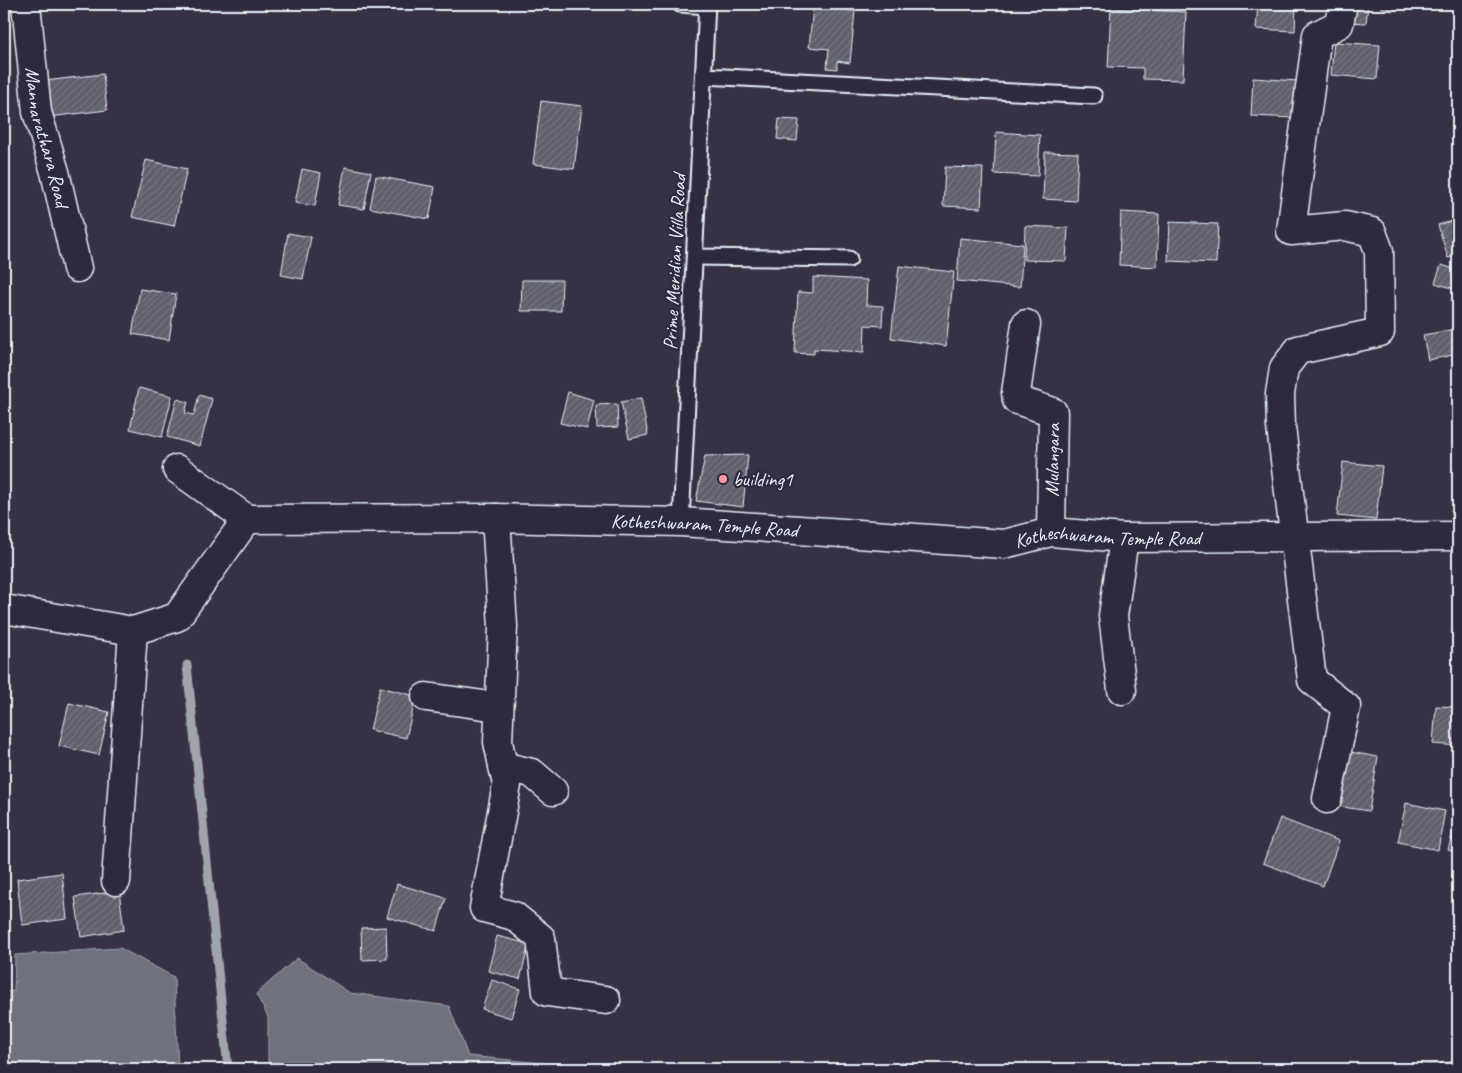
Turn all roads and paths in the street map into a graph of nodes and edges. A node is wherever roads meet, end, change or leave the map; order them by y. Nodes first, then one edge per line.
1 (26, 4) edge
2 (680, 4) edge
3 (1343, 4) edge
4 (707, 5) edge
5 (704, 76) junction
6 (1094, 96) dead end
7 (695, 257) junction
8 (849, 258) dead end
9 (76, 268) dead end
10 (1026, 324) dead end
11 (177, 469) dead end
12 (496, 518) junction
13 (247, 519) junction
14 (681, 522) junction
15 (1051, 532) junction
16 (1458, 536) edge
17 (1294, 537) junction
18 (1124, 538) junction
19 (4, 609) edge
20 (133, 631) junction
21 (1122, 690) dead end
22 (426, 697) dead end
23 (498, 707) junction
24 (503, 766) junction
25 (553, 791) dead end
26 (1327, 799) dead end
27 (116, 881) dead end
28 (606, 1000) dead end

1 - 9 street, Mannarathara Road
2 - 4 lane
3 - 17 street
4 - 5 lane, Prime Meridian Villa Road
5 - 6 lane
5 - 7 lane, Prime Meridian Villa Road
7 - 8 lane
7 - 14 lane, Prime Meridian Villa Road
10 - 15 street, Mulangara
11 - 13 street
12 - 13 street, Kotheshwaram Temple Road
12 - 14 street, Kotheshwaram Temple Road
12 - 23 street
13 - 20 street
14 - 15 street, Kotheshwaram Temple Road
15 - 18 street, Kotheshwaram Temple Road
16 - 17 street, Kotheshwaram Temple Road
17 - 18 street, Kotheshwaram Temple Road
17 - 26 street
18 - 21 street
19 - 20 street
20 - 27 street
22 - 23 street
23 - 24 street
24 - 25 street
24 - 28 street

